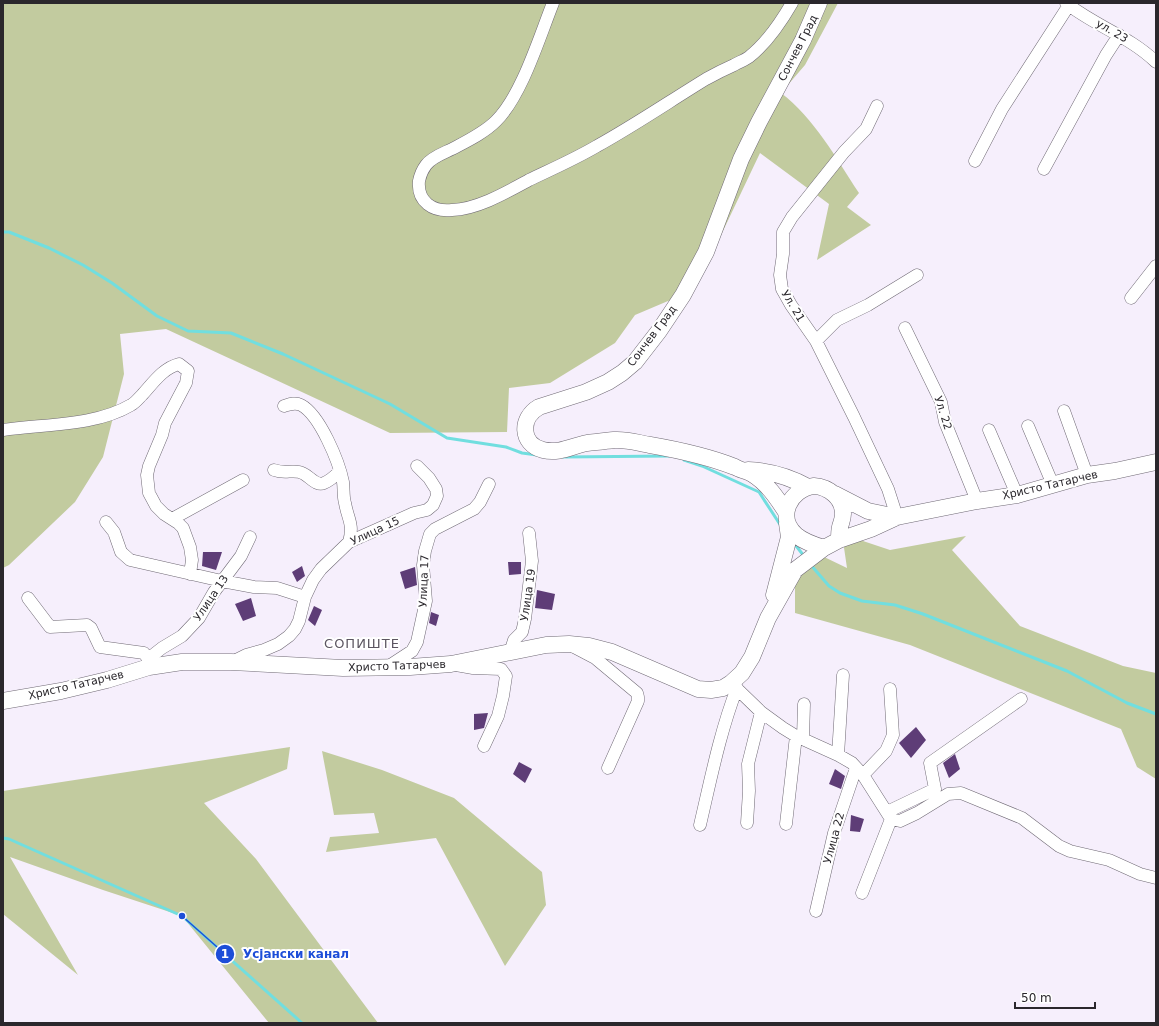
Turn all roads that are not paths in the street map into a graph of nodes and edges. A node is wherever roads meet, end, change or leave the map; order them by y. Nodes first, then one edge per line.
1 (553, 3) edge
2 (792, 3) edge
3 (819, 3) edge
4 (1068, 4) edge
5 (1119, 35) junction
6 (1156, 62) edge
7 (877, 106) dead end
8 (975, 161) dead end
9 (1044, 169) dead end
10 (1156, 266) edge
11 (917, 274) dead end
12 (1131, 298) dead end
13 (905, 328) dead end
14 (816, 341) junction
15 (284, 406) dead end
16 (1064, 411) dead end
17 (1028, 426) dead end
18 (3, 430) edge
19 (989, 430) dead end
20 (1156, 462) edge
21 (417, 466) dead end
22 (740, 469) junction
23 (274, 470) dead end
24 (339, 472) junction
25 (1087, 475) junction
26 (243, 480) dead end
27 (489, 484) dead end
28 (1053, 485) junction
29 (808, 487) junction
30 (835, 494) junction
31 (1017, 495) junction
32 (977, 501) junction
33 (787, 516) junction
34 (897, 517) junction
35 (172, 519) junction
36 (106, 522) dead end
37 (529, 533) dead end
38 (250, 537) dead end
39 (839, 540) junction
40 (349, 542) junction
41 (824, 548) junction
42 (190, 574) junction
43 (222, 581) junction
44 (305, 597) junction
45 (28, 598) dead end
46 (768, 618) junction
47 (569, 644) junction
48 (510, 653) junction
49 (231, 662) junction
50 (148, 663) junction
51 (451, 664) junction
52 (386, 668) junction
53 (843, 675) dead end
54 (734, 685) junction
55 (890, 689) dead end
56 (1021, 698) dead end
57 (3, 701) edge
58 (804, 704) dead end
59 (761, 712) junction
60 (799, 737) junction
61 (484, 746) dead end
62 (838, 755) junction
63 (608, 768) dead end
64 (860, 771) junction
65 (889, 815) junction
66 (747, 823) dead end
67 (786, 824) dead end
68 (700, 825) dead end
69 (1156, 878) edge
70 (862, 893) dead end
71 (816, 911) dead end

1 - 2 street
3 - 22 main road, Сончев Град
4 - 5 street, ул. 23
4 - 8 street
5 - 6 street, ул. 23
5 - 9 street
7 - 14 street, Ул. 21
10 - 12 street
11 - 14 street
13 - 32 street, Ул. 22
14 - 34 street, Ул. 21
15 - 24 street
16 - 25 street
17 - 28 street
18 - 35 street
19 - 31 street
20 - 25 main road, Христо Татарчев
21 - 40 street, Улица 15
22 - 29 main road
22 - 33 main road
23 - 24 street
24 - 40 street
25 - 28 main road, Христо Татарчев
26 - 35 street
27 - 52 street, Улица 17
28 - 31 main road, Христо Татарчев
29 - 30 main road
29 - 33 main road
30 - 34 main road, Христо Татарчев
30 - 39 main road
31 - 32 main road, Христо Татарчев
32 - 34 main road, Христо Татарчев
33 - 41 main road
33 - 46 main road, Христо Татарчев
34 - 39 main road, Христо Татарчев
35 - 42 street
36 - 42 street
37 - 48 street, Улица 19
38 - 43 street, Улица 13
39 - 41 main road
40 - 44 street, Улица 15
41 - 46 main road, Христо Татарчев
42 - 43 street
43 - 44 street
43 - 50 street, Улица 13
44 - 49 street, Улица 15
45 - 50 street
46 - 54 main road, Христо Татарчев
47 - 48 main road, Христо Татарчев
47 - 54 main road, Христо Татарчев
47 - 63 street
48 - 51 main road, Христо Татарчев
49 - 50 main road, Христо Татарчев
49 - 52 main road, Христо Татарчев
50 - 57 main road, Христо Татарчев
51 - 52 main road, Христо Татарчев
51 - 61 street
53 - 62 street
54 - 59 street
54 - 68 street
55 - 64 street, Улица 22
56 - 65 street
58 - 60 street
59 - 60 street
59 - 66 street
60 - 62 street
60 - 67 street
62 - 64 street
64 - 65 street
64 - 71 street, Улица 22
65 - 69 street
65 - 70 street

